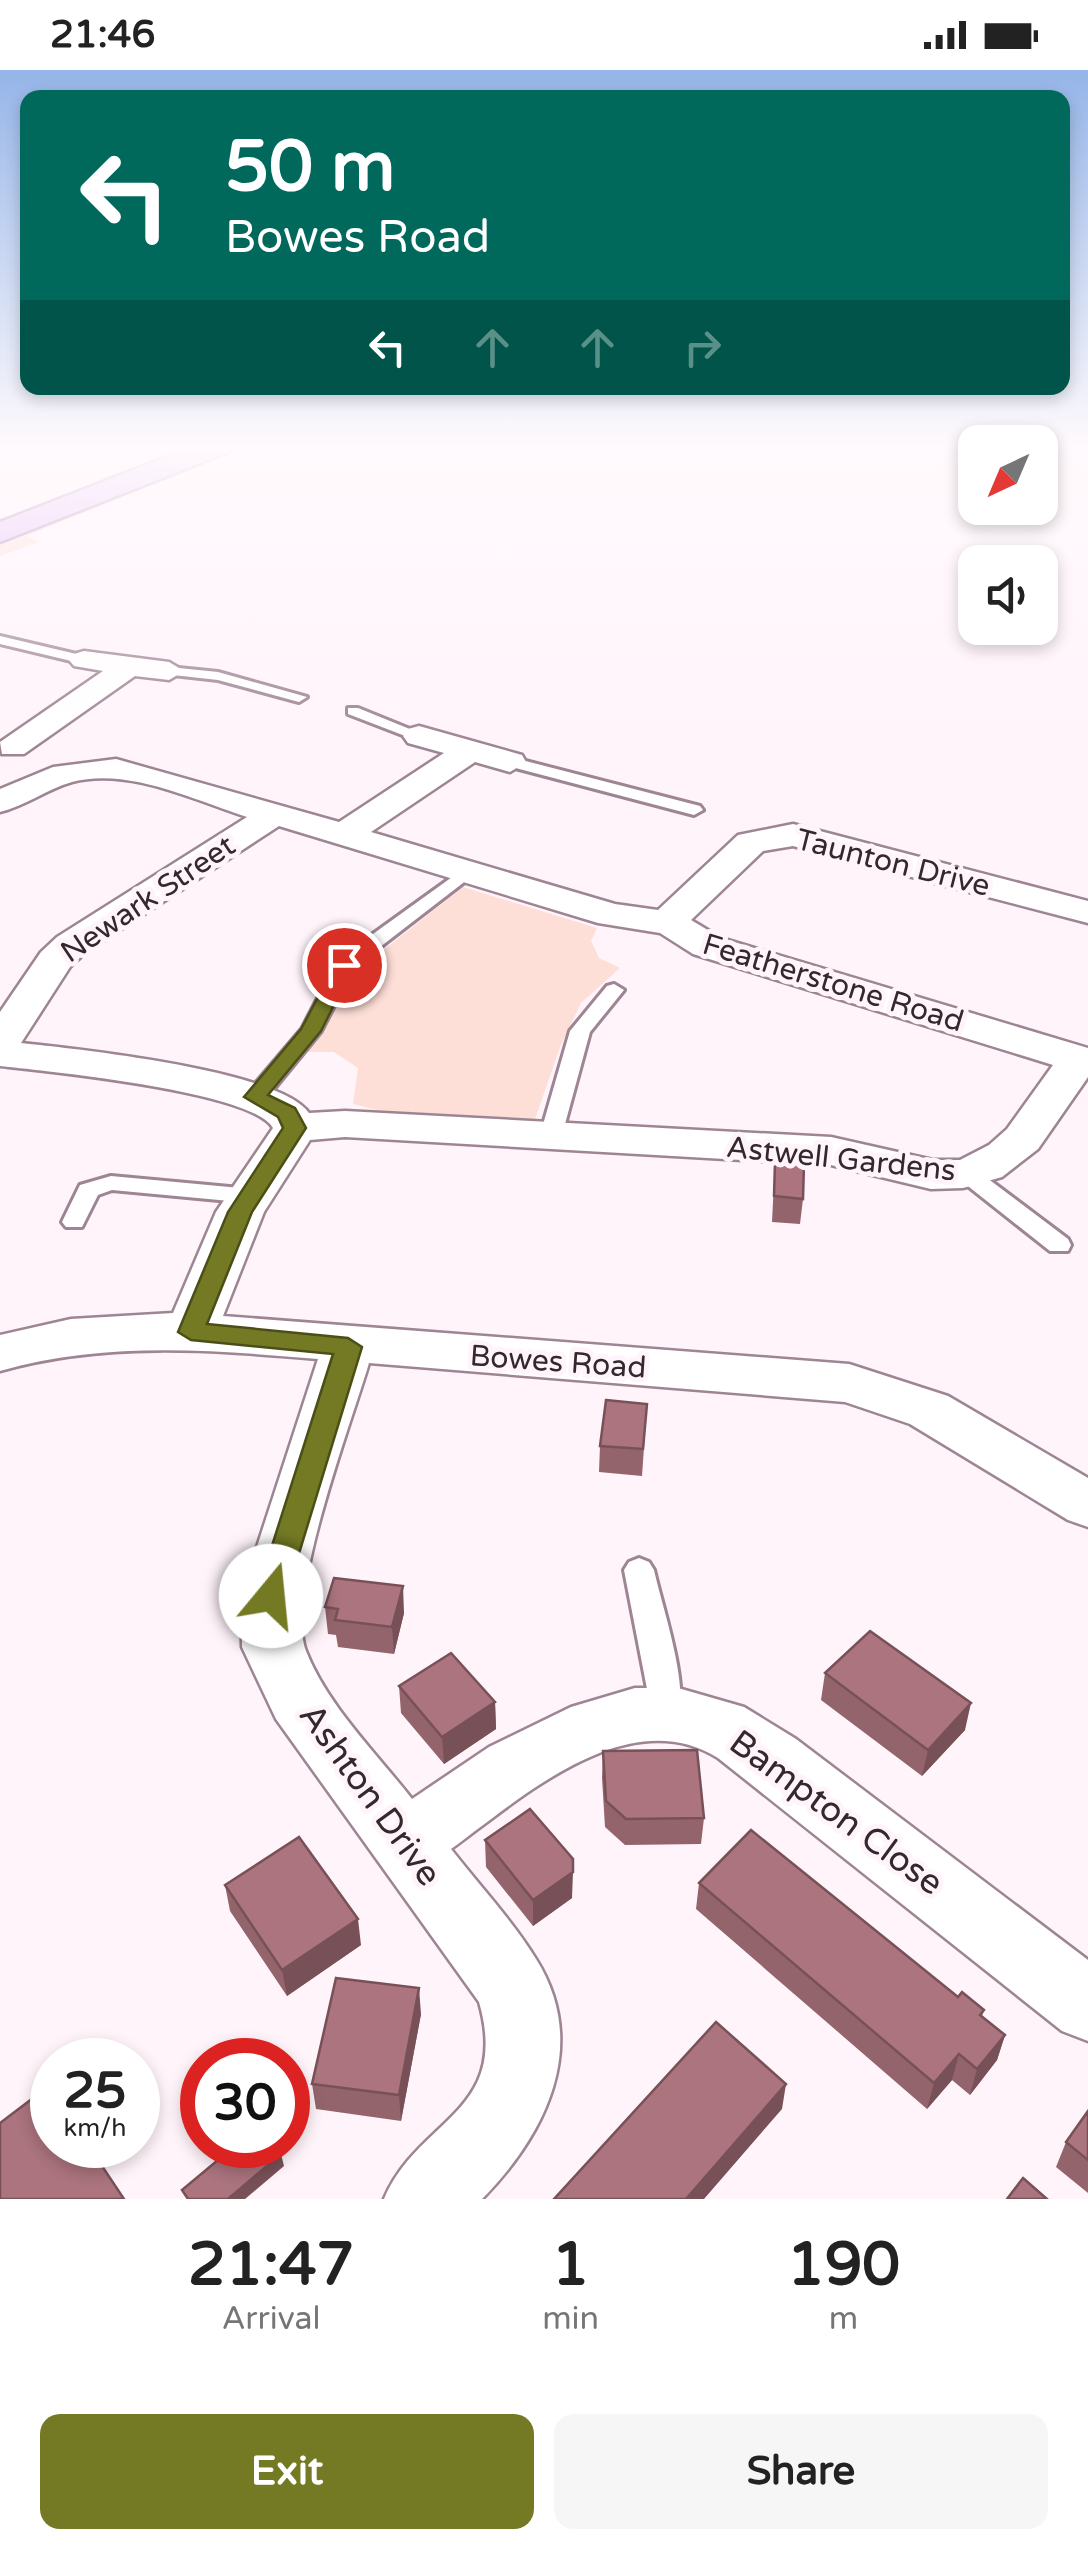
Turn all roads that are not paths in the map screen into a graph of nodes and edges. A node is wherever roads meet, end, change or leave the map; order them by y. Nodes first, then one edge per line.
1 (0, 640) edge
2 (84, 660) joint
3 (129, 666) junction
4 (169, 671) joint
5 (299, 697) dead end
6 (353, 711) dead end
7 (419, 736) joint
8 (7, 747) edge
9 (468, 752) junction
10 (510, 762) joint
11 (68, 769) junction
12 (0, 802) edge
13 (694, 810) dead end
14 (273, 815) junction
15 (341, 836) junction
16 (466, 872) junction
17 (1088, 912) edge
18 (672, 923) junction
19 (373, 943) dead end
20 (344, 965) dead end
21 (614, 990) dead end
22 (0, 1043) edge
23 (0, 1053) edge
24 (1083, 1061) edge
25 (255, 1097) junction
26 (295, 1128) junction
27 (551, 1135) junction
28 (967, 1174) junction
29 (251, 1196) junction
30 (74, 1222) dead end
31 (1059, 1245) dead end
32 (191, 1332) junction
33 (348, 1347) junction
34 (0, 1353) edge
35 (1078, 1483) edge
36 (638, 1570) dead end
37 (664, 1715) junction
38 (404, 1844) junction
39 (1088, 2005) edge
40 (424, 2199) edge

1 - 2 lane
2 - 3 street
3 - 4 street
3 - 8 street
4 - 5 lane
6 - 7 lane
7 - 9 street
8 - 11 street
9 - 10 street
9 - 15 street
10 - 13 lane
11 - 12 street, Featherstone Road
11 - 14 street, Featherstone Road
14 - 15 street, Featherstone Road
14 - 22 street, Newark Street
15 - 16 street, Featherstone Road
16 - 18 street, Featherstone Road
16 - 19 lane
17 - 18 street, Taunton Drive
18 - 24 street, Featherstone Road
20 - 25 lane
21 - 27 lane
23 - 25 street
24 - 28 street, Astwell Gardens
25 - 26 street
26 - 27 street, Astwell Gardens
26 - 29 street
27 - 28 street, Astwell Gardens
28 - 31 lane
29 - 30 lane
29 - 32 street
32 - 33 street, Bowes Road
32 - 34 street, Bowes Road
33 - 35 street, Bowes Road
33 - 38 street, Ashton Drive
36 - 37 lane
37 - 38 street, Bampton Close
37 - 39 street, Bampton Close
38 - 40 street, Ashton Drive

